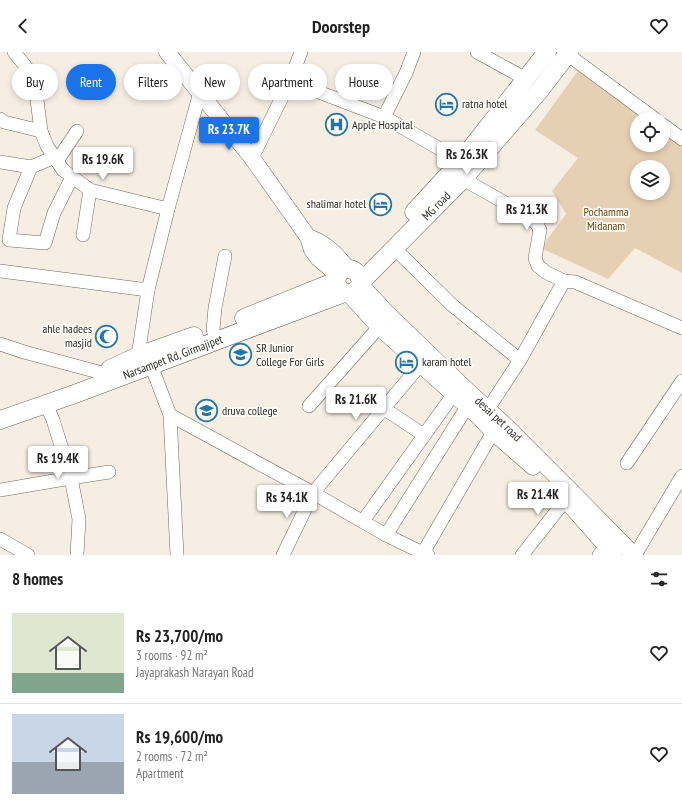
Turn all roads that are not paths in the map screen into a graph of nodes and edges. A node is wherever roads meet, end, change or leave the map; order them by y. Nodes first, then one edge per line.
1 (14, 52) edge
2 (167, 52) edge
3 (301, 52) edge
4 (414, 52) edge
5 (477, 52) edge
6 (547, 52) edge
7 (568, 53) edge
8 (296, 64) edge
9 (526, 79) junction
10 (190, 80) edge
11 (327, 95) edge
12 (198, 100) edge
13 (206, 100) edge
14 (281, 100) edge
15 (646, 112) edge
16 (384, 117) junction
17 (0, 119) edge
18 (670, 130) edge
19 (41, 131) junction
20 (76, 131) dead end
21 (682, 139) edge
22 (252, 158) junction
23 (56, 159) junction
24 (460, 161) junction
25 (0, 162) edge
26 (31, 167) junction
27 (72, 177) junction
28 (463, 179) junction
29 (90, 190) junction
30 (168, 209) junction
31 (83, 235) dead end
32 (395, 249) junction
33 (225, 256) dead end
34 (0, 271) edge
35 (349, 281) junction
36 (564, 281) junction
37 (148, 290) junction
38 (379, 327) junction
39 (682, 328) edge
40 (213, 330) junction
41 (0, 344) edge
42 (520, 360) junction
43 (145, 361) junction
44 (420, 365) junction
45 (102, 373) junction
46 (682, 381) edge
47 (453, 395) junction
48 (46, 404) junction
49 (309, 406) dead end
50 (383, 408) junction
51 (467, 408) junction
52 (0, 409) edge
53 (488, 409) junction
54 (170, 415) junction
55 (0, 420) edge
56 (493, 432) junction
57 (627, 463) dead end
58 (109, 472) dead end
59 (682, 476) edge
60 (71, 478) junction
61 (0, 490) edge
62 (313, 493) junction
63 (569, 496) junction
64 (363, 521) junction
65 (386, 535) junction
66 (0, 539) edge
67 (606, 552) edge
68 (425, 554) edge
69 (28, 555) edge
70 (77, 555) edge
71 (177, 555) edge
72 (283, 555) edge
73 (522, 555) edge
74 (635, 555) edge

1 - 19 street
2 - 10 street
3 - 8 street
4 - 16 street
5 - 9 street
6 - 9 main road, MG road
7 - 15 street
7 - 28 main road, MG road
9 - 24 main road, MG road
11 - 16 street
12 - 30 street
13 - 22 street
14 - 22 street
16 - 24 street
17 - 19 street
18 - 21 street
19 - 23 street
20 - 23 street
22 - 35 street
23 - 26 street
23 - 27 street
24 - 35 main road, MG road
25 - 26 street
26 - 27 street
27 - 29 street
28 - 32 main road, MG road
28 - 36 street
29 - 30 street
29 - 31 street
30 - 37 street
32 - 35 main road, MG road
32 - 42 street
33 - 40 street
34 - 37 street
35 - 38 street, desai pet road
35 - 40 main road, Narsampet Rd, Girmajipet
35 - 43 main road, Narsampet Rd, Girmajipet
35 - 53 street, desai pet road
36 - 39 street
36 - 42 street
37 - 43 street
38 - 44 street, desai pet road
38 - 49 street
40 - 43 main road, Narsampet Rd, Girmajipet
41 - 45 street
42 - 53 street
43 - 45 main road, Narsampet Rd, Girmajipet
43 - 48 main road, Narsampet Rd, Girmajipet
43 - 54 street
44 - 47 street, desai pet road
44 - 50 street
45 - 52 main road, Narsampet Rd, Girmajipet
46 - 57 street
47 - 50 street
47 - 51 street, desai pet road
47 - 64 street
48 - 55 main road, Narsampet Rd, Girmajipet
48 - 60 street
50 - 62 street
51 - 56 street, desai pet road
51 - 65 street
53 - 63 street, desai pet road
54 - 62 street
54 - 71 street
56 - 63 street, desai pet road
56 - 68 street
58 - 60 street
59 - 74 street
60 - 61 street
60 - 70 street
62 - 64 street
62 - 72 street
63 - 67 street, desai pet road
63 - 73 street
63 - 74 street, desai pet road
64 - 65 street
65 - 68 street
66 - 69 street

